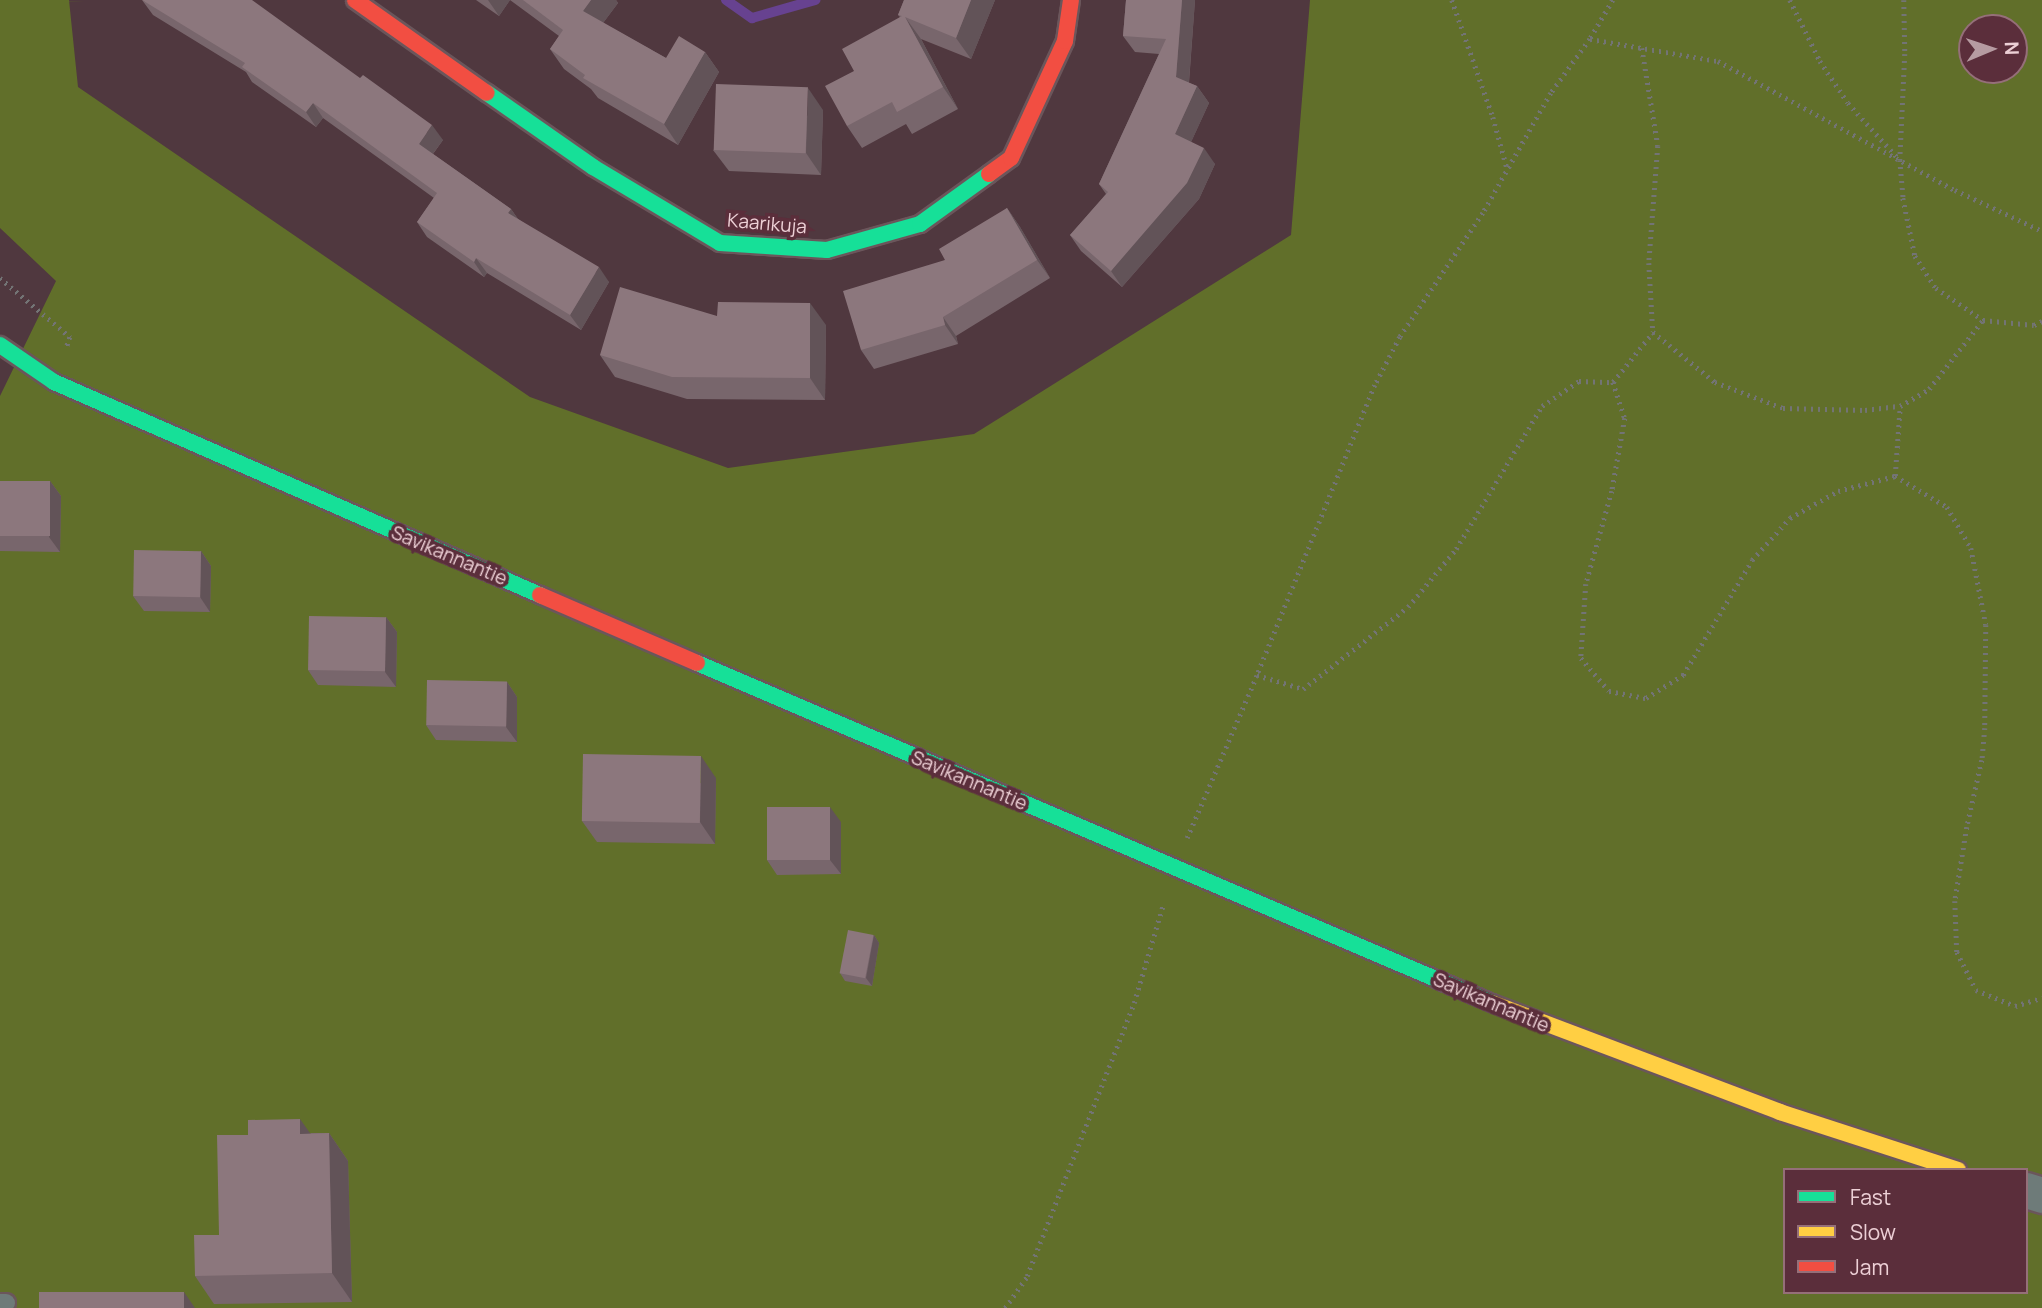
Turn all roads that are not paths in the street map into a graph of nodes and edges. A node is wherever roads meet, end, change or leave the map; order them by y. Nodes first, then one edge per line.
1 (355, 0) edge
2 (1071, 0) edge
3 (0, 345) edge
4 (1952, 1168) edge

1 - 2 street, Kaarikuja
3 - 4 street, Savikannantie

